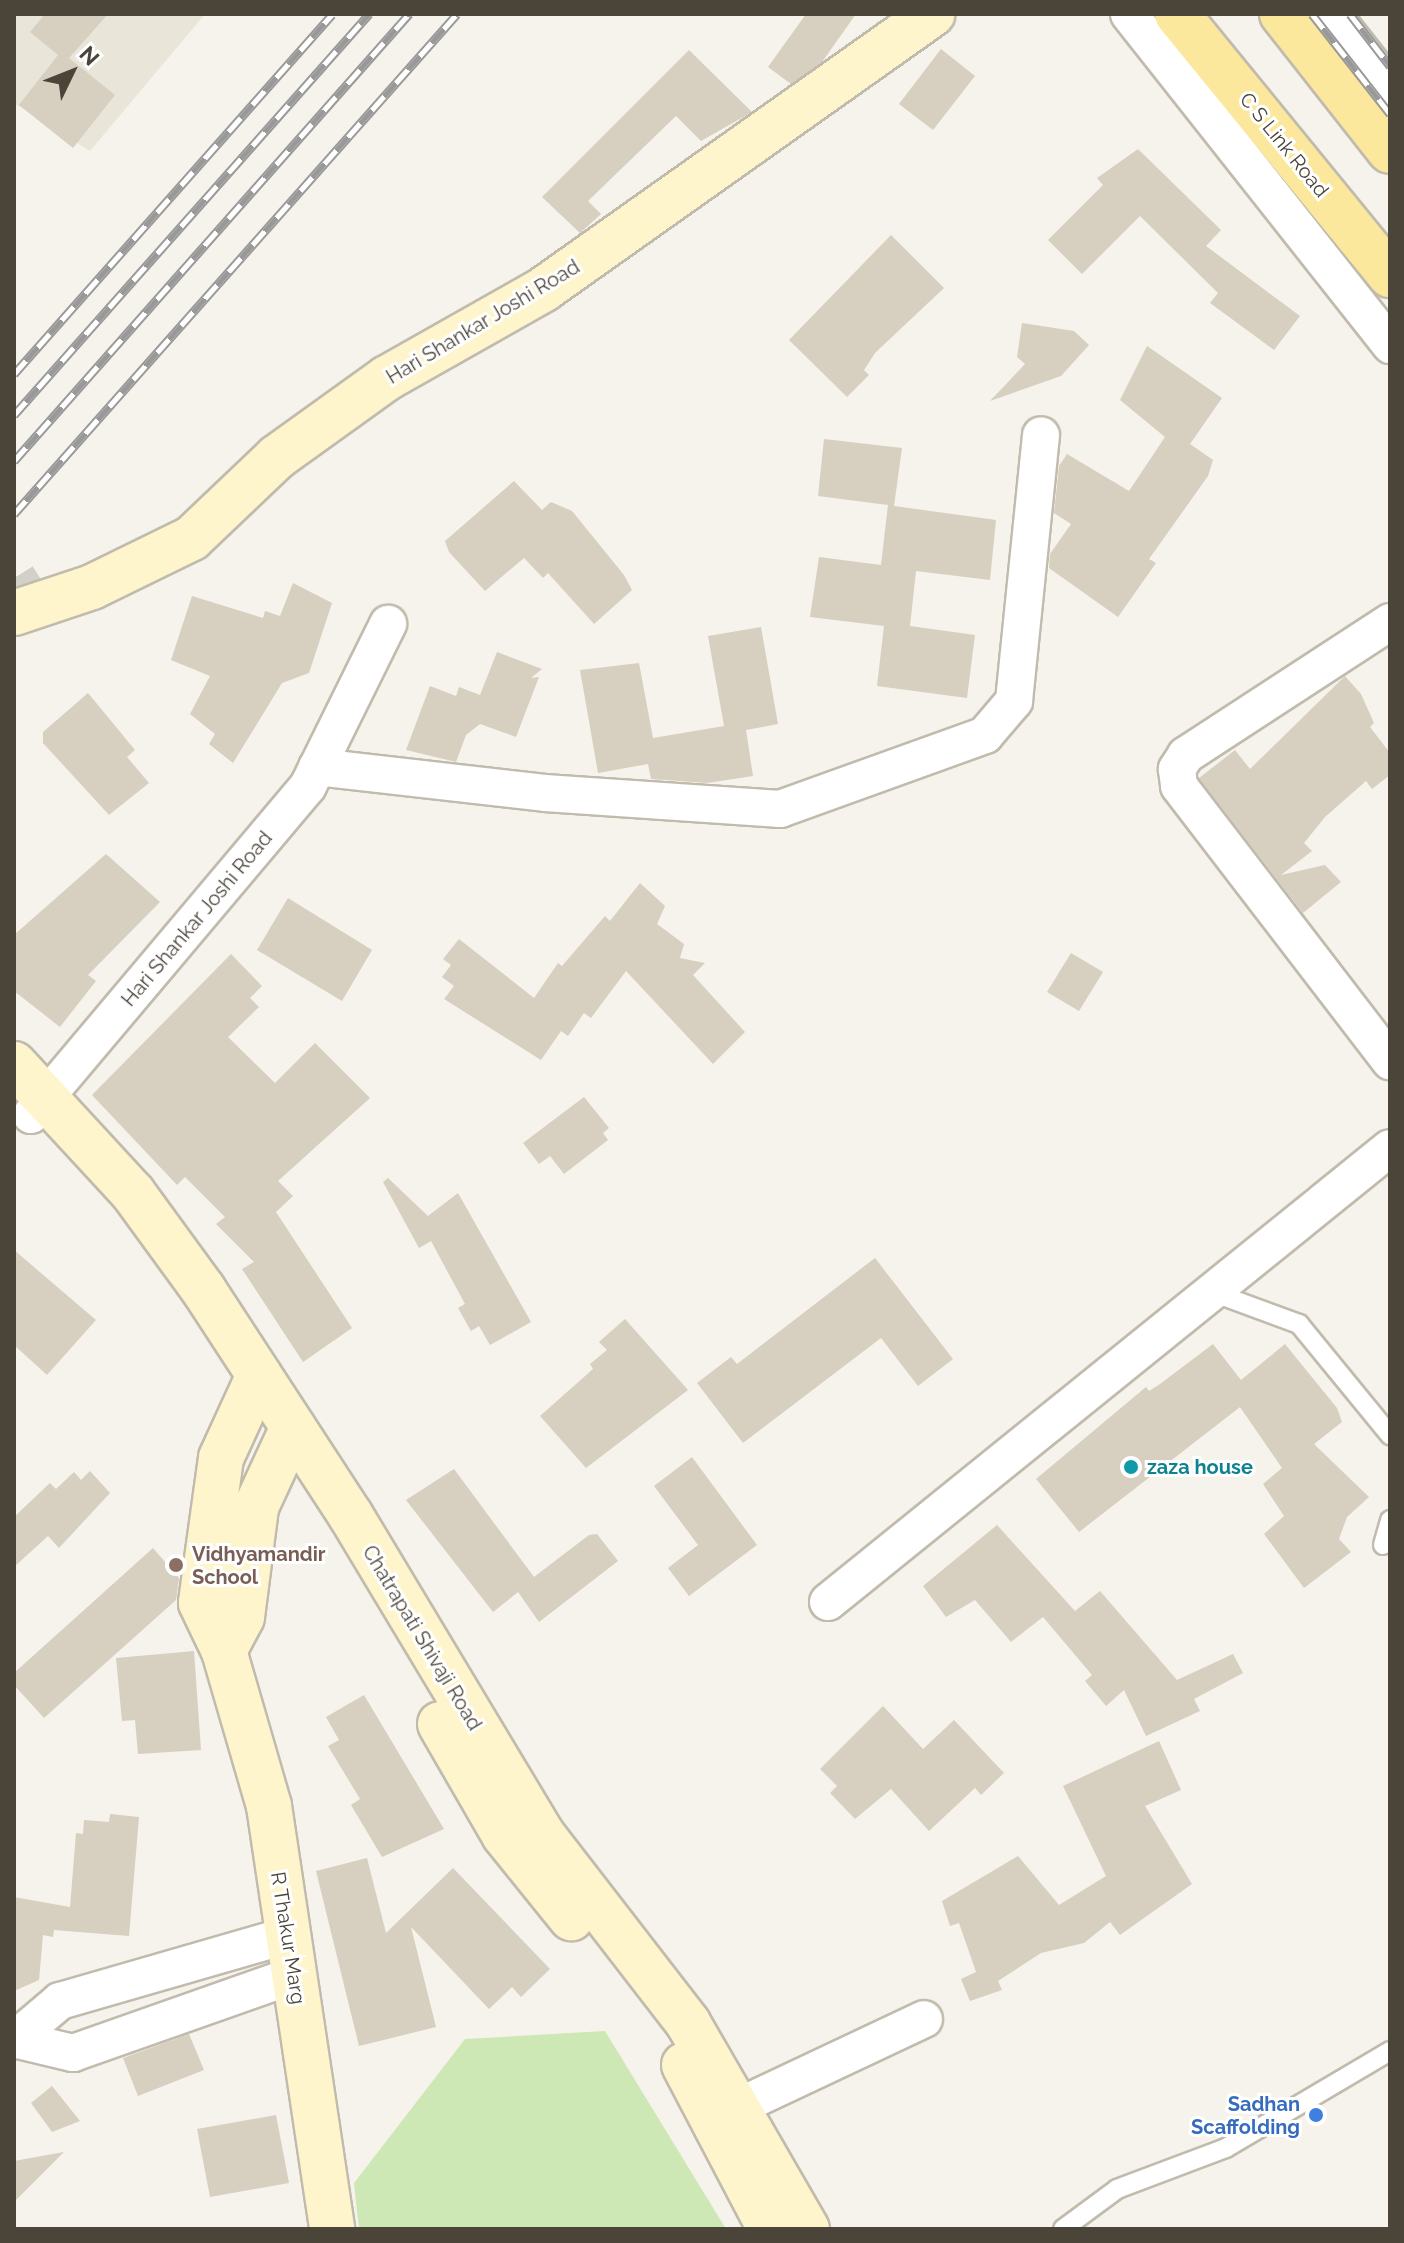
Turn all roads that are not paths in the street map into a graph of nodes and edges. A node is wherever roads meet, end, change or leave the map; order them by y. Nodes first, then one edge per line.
1 (933, 14) edge
2 (1129, 14) edge
3 (1177, 14) edge
4 (1282, 14) edge
5 (1332, 14) edge
6 (1390, 88) edge
7 (1390, 151) edge
8 (1390, 275) edge
9 (1390, 345) edge
10 (1041, 435) dead end
11 (20, 615) edge
12 (1390, 622) edge
13 (388, 624) dead end
14 (317, 767) junction
15 (1390, 1061) edge
16 (14, 1064) edge
17 (30, 1104) edge
18 (1390, 1148) edge
19 (1212, 1292) junction
20 (252, 1389) junction
21 (1390, 1435) edge
22 (286, 1441) junction
23 (1390, 1520) edge
24 (1383, 1545) dead end
25 (828, 1602) dead end
26 (224, 1651) junction
27 (291, 1955) junction
28 (924, 2019) dead end
29 (16, 2040) edge
30 (1390, 2051) edge
31 (726, 2112) junction
32 (332, 2229) edge
33 (770, 2229) edge
34 (807, 2229) edge
35 (1063, 2229) edge

1 - 11 street, Hari Shankar Joshi Road
2 - 9 street
3 - 8 main road, C S Link Road
4 - 7 main road
5 - 6 street
10 - 14 street
12 - 15 street
13 - 14 street, Hari Shankar Joshi Road
14 - 17 street, Hari Shankar Joshi Road
16 - 17 street
17 - 20 street
18 - 19 street
19 - 21 lane
19 - 25 street
20 - 22 street
20 - 26 street, R Thakur Marg
22 - 26 street
22 - 31 street
23 - 24 lane
26 - 27 street, R Thakur Marg
27 - 29 street
27 - 29 street
27 - 32 street, R Thakur Marg
28 - 31 street
30 - 35 lane
31 - 33 street
31 - 34 street

